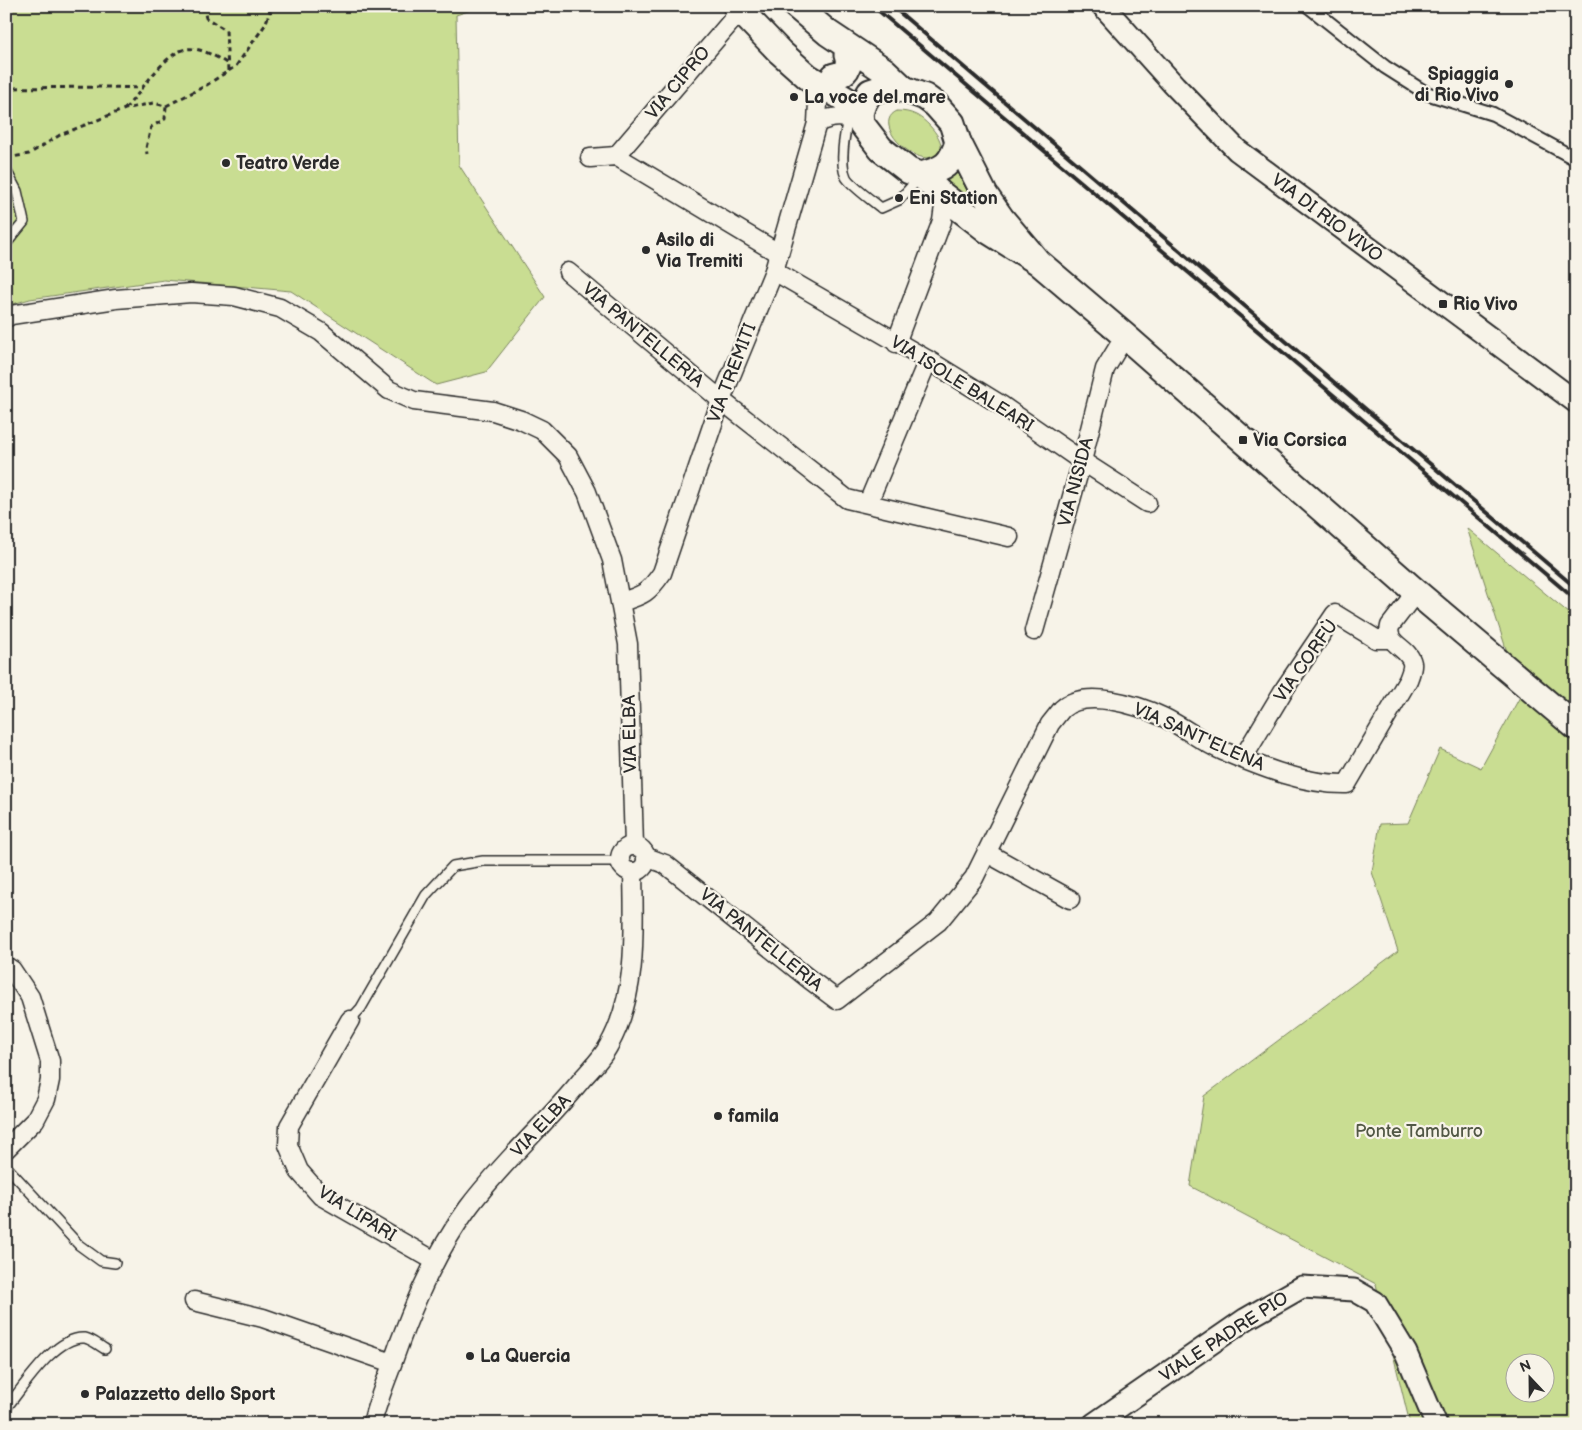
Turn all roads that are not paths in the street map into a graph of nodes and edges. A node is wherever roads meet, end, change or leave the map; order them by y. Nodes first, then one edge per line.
1 (796, 6) edge
2 (1103, 6) edge
3 (1308, 6) edge
4 (739, 8) edge
5 (828, 33) junction
6 (847, 55) junction
7 (834, 76) junction
8 (808, 77) junction
9 (904, 89) junction
10 (860, 112) junction
11 (817, 123) junction
12 (958, 142) junction
13 (616, 156) junction
14 (590, 158) dead end
15 (1576, 160) edge
16 (6, 170) edge
17 (921, 176) junction
18 (942, 194) junction
19 (6, 244) edge
20 (778, 253) junction
21 (1038, 262) junction
22 (774, 270) junction
23 (568, 272) dead end
24 (6, 318) edge
25 (1125, 336) junction
26 (896, 343) junction
27 (928, 360) junction
28 (721, 400) junction
29 (1576, 402) edge
30 (1082, 461) junction
31 (868, 503) junction
32 (1147, 503) dead end
33 (1009, 536) dead end
34 (1416, 592) junction
35 (621, 602) junction
36 (1034, 631) dead end
37 (1390, 639) junction
38 (1063, 708) joint
39 (1576, 727) edge
40 (1243, 758) junction
41 (640, 852) junction
42 (987, 853) junction
43 (627, 867) junction
44 (1070, 899) dead end
45 (6, 966) edge
46 (350, 1020) joint
47 (6, 1149) edge
48 (6, 1166) edge
49 (435, 1262) junction
50 (115, 1263) dead end
51 (194, 1301) dead end
52 (105, 1349) dead end
53 (392, 1363) junction
54 (6, 1408) edge
55 (372, 1424) edge
56 (1094, 1424) edge
57 (1436, 1424) edge

1 - 5 main road
2 - 29 street, VIA DI RIO VIVO
3 - 15 street
4 - 7 main road
4 - 8 main road
4 - 13 street, VIA CIPRO
5 - 6 main road
5 - 9 main road
6 - 7 main road
6 - 10 main road
7 - 10 main road
8 - 10 main road
8 - 11 street, VIA TREMITI
9 - 10 main road
9 - 12 main road
10 - 11 street
10 - 17 main road
10 - 17 lane
11 - 20 street, VIA TREMITI
12 - 17 main road
12 - 21 main road
13 - 14 street
13 - 20 street
16 - 19 lane
17 - 18 main road
18 - 21 main road
18 - 26 street
20 - 22 street, VIA TREMITI
21 - 25 main road
22 - 26 street, VIA ISOLE BALEARI
22 - 28 street, VIA TREMITI
23 - 28 street, VIA PANTELLERIA
24 - 35 street, VIA ELBA
25 - 30 street, VIA NISIDA
25 - 34 main road
26 - 27 street, VIA ISOLE BALEARI
27 - 30 street, VIA ISOLE BALEARI
27 - 31 street
28 - 31 street, VIA PANTELLERIA
28 - 35 street, VIA TREMITI
30 - 32 street, VIA ISOLE BALEARI
30 - 36 street, VIA NISIDA
31 - 33 street, VIA PANTELLERIA
34 - 37 street
34 - 39 main road
35 - 41 street, VIA ELBA
37 - 40 street, VIA CORFÙ
37 - 40 street, VIA SANT'ELENA
38 - 40 street, VIA SANT'ELENA
38 - 42 street, VIA PANTELLERIA
41 - 42 street, VIA PANTELLERIA
41 - 43 street
42 - 44 street
43 - 46 lane
43 - 49 street, VIA ELBA
45 - 47 street
46 - 49 street, VIA LIPARI
48 - 50 lane
49 - 53 street, VIA ELBA
51 - 53 street
52 - 54 lane
53 - 55 street, VIA ELBA
56 - 57 street, VIALE PADRE PIO

